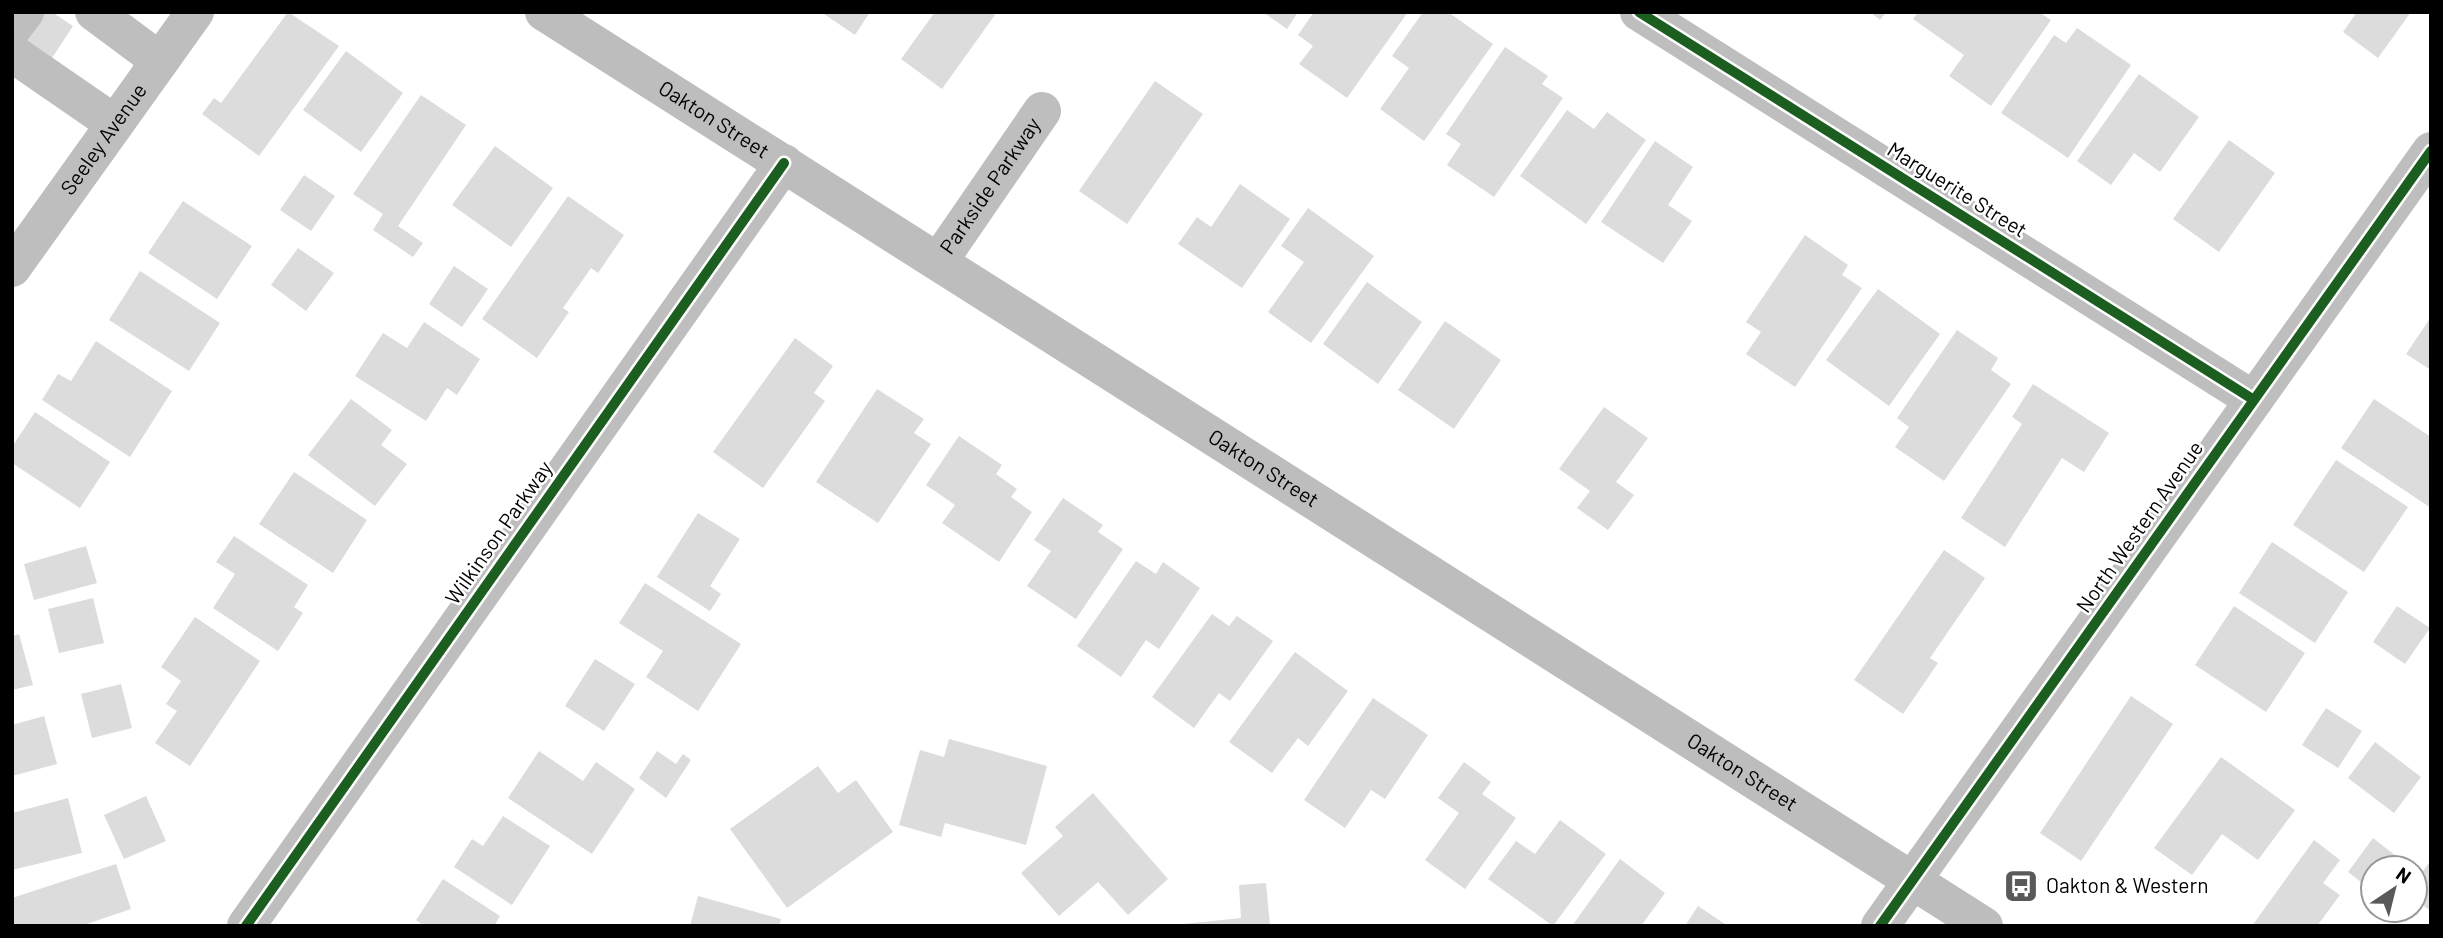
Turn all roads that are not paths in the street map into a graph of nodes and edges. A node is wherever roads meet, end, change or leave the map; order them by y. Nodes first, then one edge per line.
1 (25, 12) edge
2 (94, 12) edge
3 (195, 12) edge
4 (544, 12) edge
5 (1639, 12) edge
6 (12, 29) edge
7 (12, 53) edge
8 (160, 61) junction
9 (1042, 111) dead end
10 (115, 124) junction
11 (2431, 151) edge
12 (784, 163) junction
13 (939, 261) junction
14 (12, 268) edge
15 (2254, 400) junction
16 (1912, 880) junction
17 (246, 926) edge
18 (1880, 926) edge
19 (1984, 926) edge

1 - 6 street
2 - 8 street
3 - 8 street, Seeley Avenue
4 - 12 main road, Oakton Street
5 - 15 street, Marguerite Street
7 - 10 street
8 - 10 street, Seeley Avenue
9 - 13 street, Parkside Parkway
10 - 14 street, Seeley Avenue
11 - 15 street, North Western Avenue
12 - 13 main road, Oakton Street
12 - 17 street, Wilkinson Parkway
13 - 16 main road, Oakton Street
15 - 16 street, North Western Avenue
16 - 18 street, North Western Avenue
16 - 19 main road, Oakton Street

